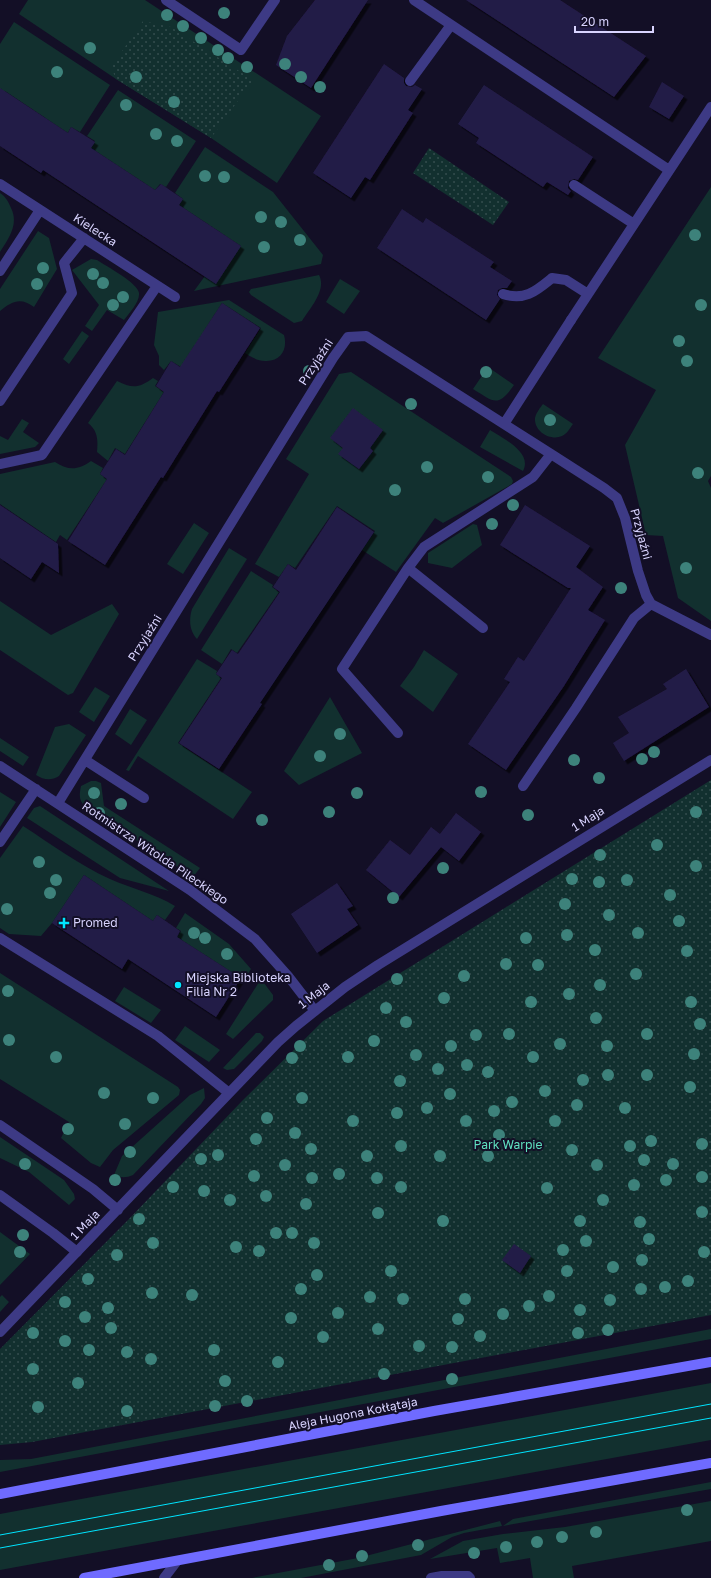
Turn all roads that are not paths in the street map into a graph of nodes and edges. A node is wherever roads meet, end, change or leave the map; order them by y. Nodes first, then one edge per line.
1 (166, 0) edge
2 (275, 0) edge
3 (414, 0) edge
4 (451, 25) junction
5 (410, 81) dead end
6 (711, 107) edge
7 (670, 170) junction
8 (0, 184) edge
9 (574, 185) dead end
10 (40, 210) junction
11 (634, 224) junction
12 (84, 238) junction
13 (0, 271) edge
14 (157, 286) junction
15 (503, 294) dead end
16 (588, 294) junction
17 (175, 297) dead end
18 (0, 401) edge
19 (504, 424) junction
20 (551, 454) junction
21 (0, 464) edge
22 (408, 568) junction
23 (651, 604) junction
24 (483, 628) dead end
25 (711, 635) edge
26 (398, 732) dead end
27 (85, 760) junction
28 (711, 760) edge
29 (0, 766) edge
30 (523, 786) dead end
31 (36, 790) junction
32 (144, 798) dead end
33 (58, 803) junction
34 (0, 842) edge
35 (0, 938) edge
36 (315, 1010) junction
37 (230, 1092) junction
38 (0, 1125) edge
39 (0, 1195) edge
40 (118, 1210) junction
41 (77, 1252) junction
42 (0, 1332) edge
43 (711, 1362) edge
44 (711, 1463) edge
45 (0, 1494) edge
46 (177, 1561) junction
47 (84, 1578) edge
48 (164, 1578) edge
49 (430, 1578) edge
50 (470, 1578) edge

1 - 2 street
3 - 4 street
4 - 5 street
4 - 7 street
6 - 7 street
7 - 11 street
8 - 10 street, Kielecka
9 - 11 street
10 - 12 street, Kielecka
10 - 13 street
11 - 16 street
12 - 14 street, Kielecka
12 - 18 street
14 - 17 street, Kielecka
14 - 21 street
15 - 16 street
16 - 19 street
19 - 20 street, Przyjaźni
19 - 27 street, Przyjaźni
20 - 22 street
20 - 23 street, Przyjaźni
22 - 24 street
22 - 26 street
23 - 25 street
23 - 30 street
27 - 32 street
27 - 33 street, Przyjaźni
28 - 36 street, 1 Maja
29 - 31 street, Rotmistrza Witolda Pileckiego
31 - 33 street, Rotmistrza Witolda Pileckiego
31 - 34 street
33 - 36 street, Rotmistrza Witolda Pileckiego
35 - 37 street
36 - 37 street, 1 Maja
37 - 40 street, 1 Maja
38 - 40 street
39 - 41 street
40 - 41 street, 1 Maja
41 - 42 street, 1 Maja
43 - 45 main road, Aleja Hugona Kołłątaja
44 - 46 main road
46 - 47 main road
46 - 48 street
49 - 50 street

